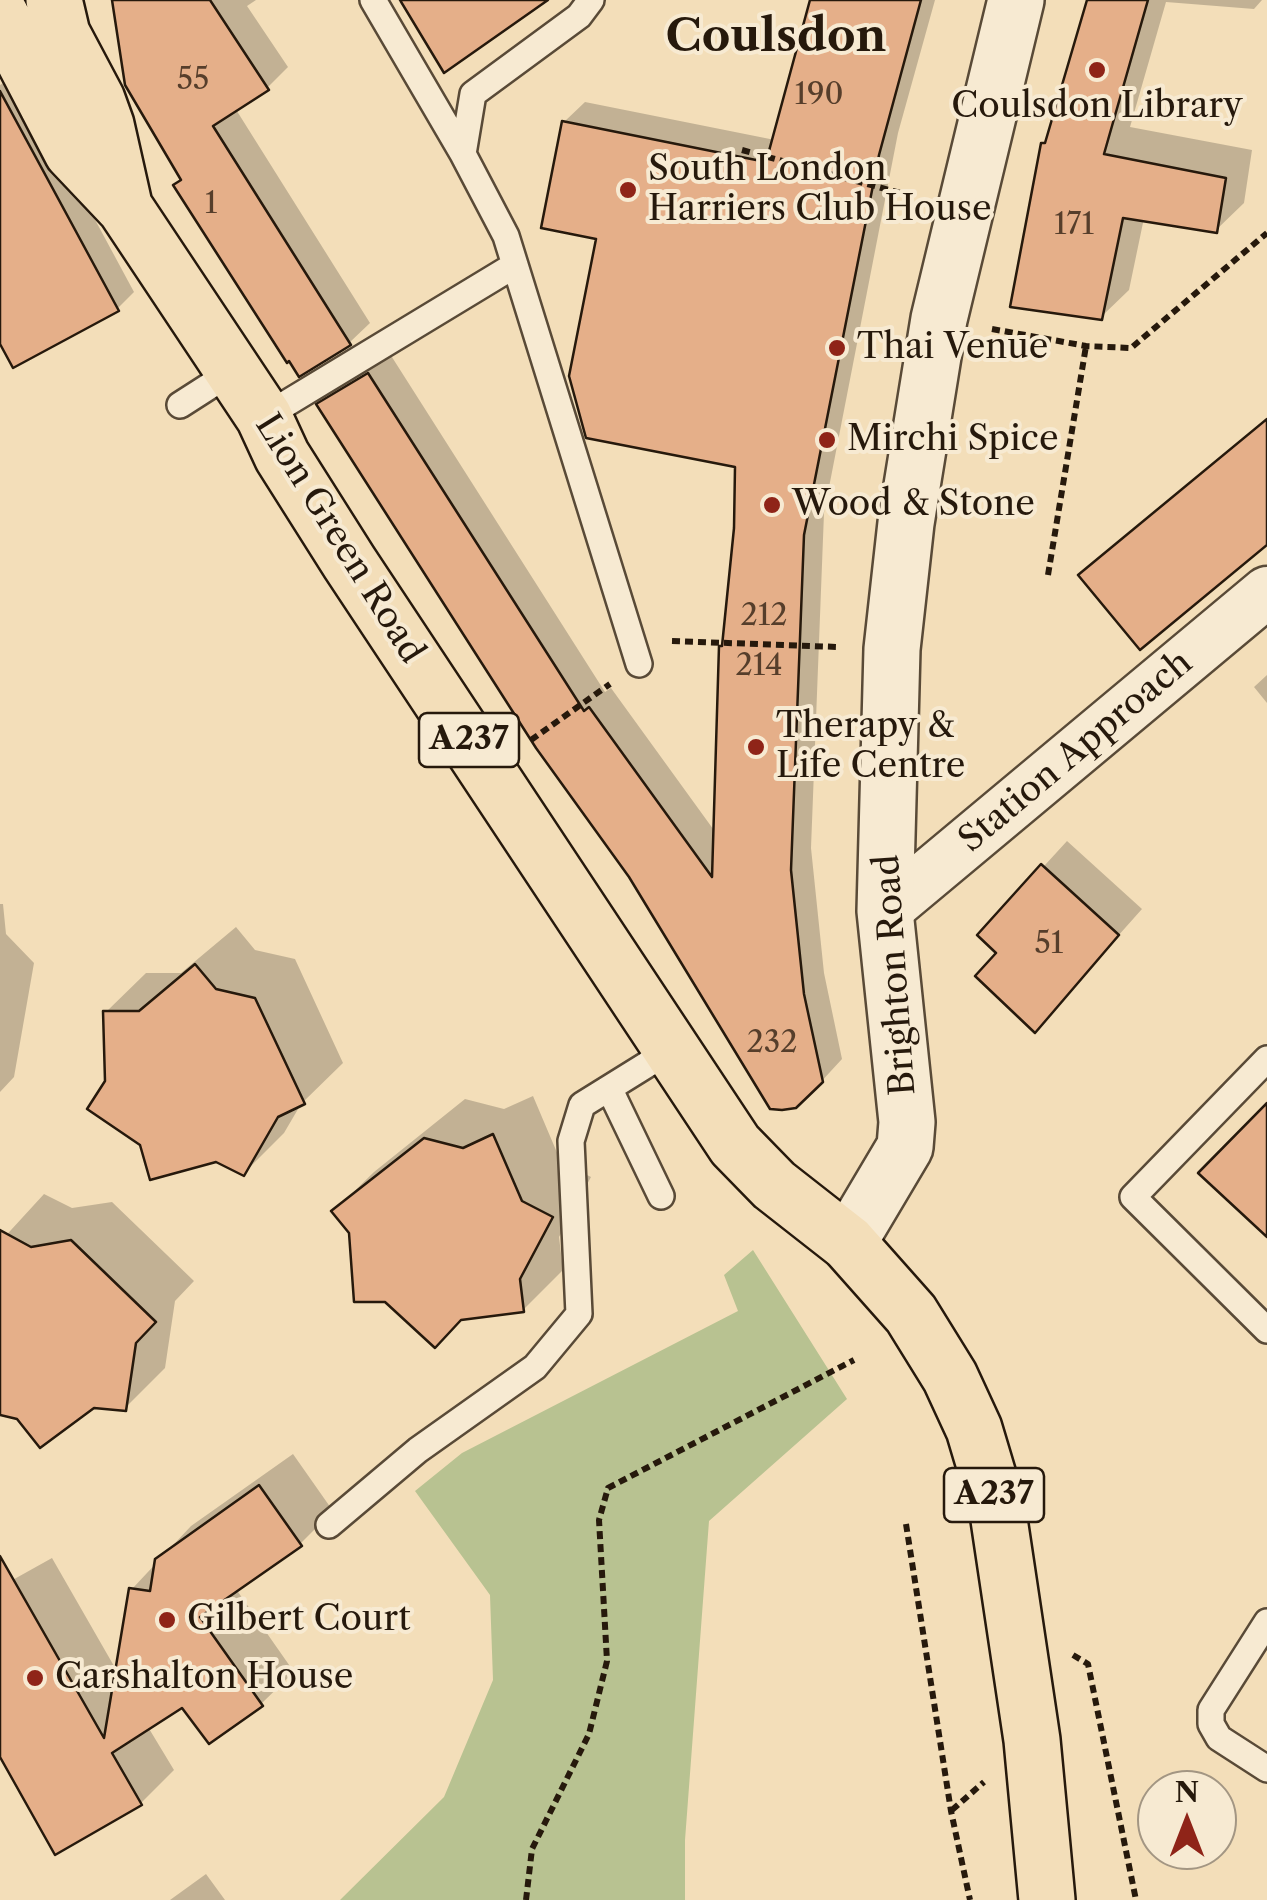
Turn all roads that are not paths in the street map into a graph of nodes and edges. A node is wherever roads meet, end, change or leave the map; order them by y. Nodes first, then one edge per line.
1 (54, 0) edge
2 (373, 0) edge
3 (590, 0) edge
4 (1016, 0) edge
5 (0, 14) edge
6 (463, 154) junction
7 (125, 208) junction
8 (514, 264) junction
9 (233, 371) junction
10 (180, 404) dead end
11 (264, 418) junction
12 (1267, 592) edge
13 (639, 664) road end
14 (885, 911) junction
15 (668, 1046) junction
16 (1267, 1058) edge
17 (610, 1090) junction
18 (660, 1196) dead end
19 (848, 1243) junction
20 (1264, 1321) edge
21 (329, 1525) dead end
22 (1267, 1622) edge
23 (1267, 1769) edge
24 (1047, 1900) edge

1 - 7 main road, Lion Green Road / A237
2 - 6 lane
3 - 6 lane
4 - 14 street, Brighton Road
5 - 7 main road, Lion Green Road / A237
6 - 8 lane
7 - 9 main road, Lion Green Road / A237
8 - 11 lane
8 - 13 lane
9 - 10 lane
9 - 11 main road, Lion Green Road / A237
11 - 15 main road, Lion Green Road / A237
12 - 14 street, Station Approach
14 - 19 street, Brighton Road
15 - 17 lane
15 - 19 main road, Lion Green Road / A237
16 - 20 lane
17 - 18 lane
17 - 21 lane
19 - 24 main road, A237
22 - 23 lane

